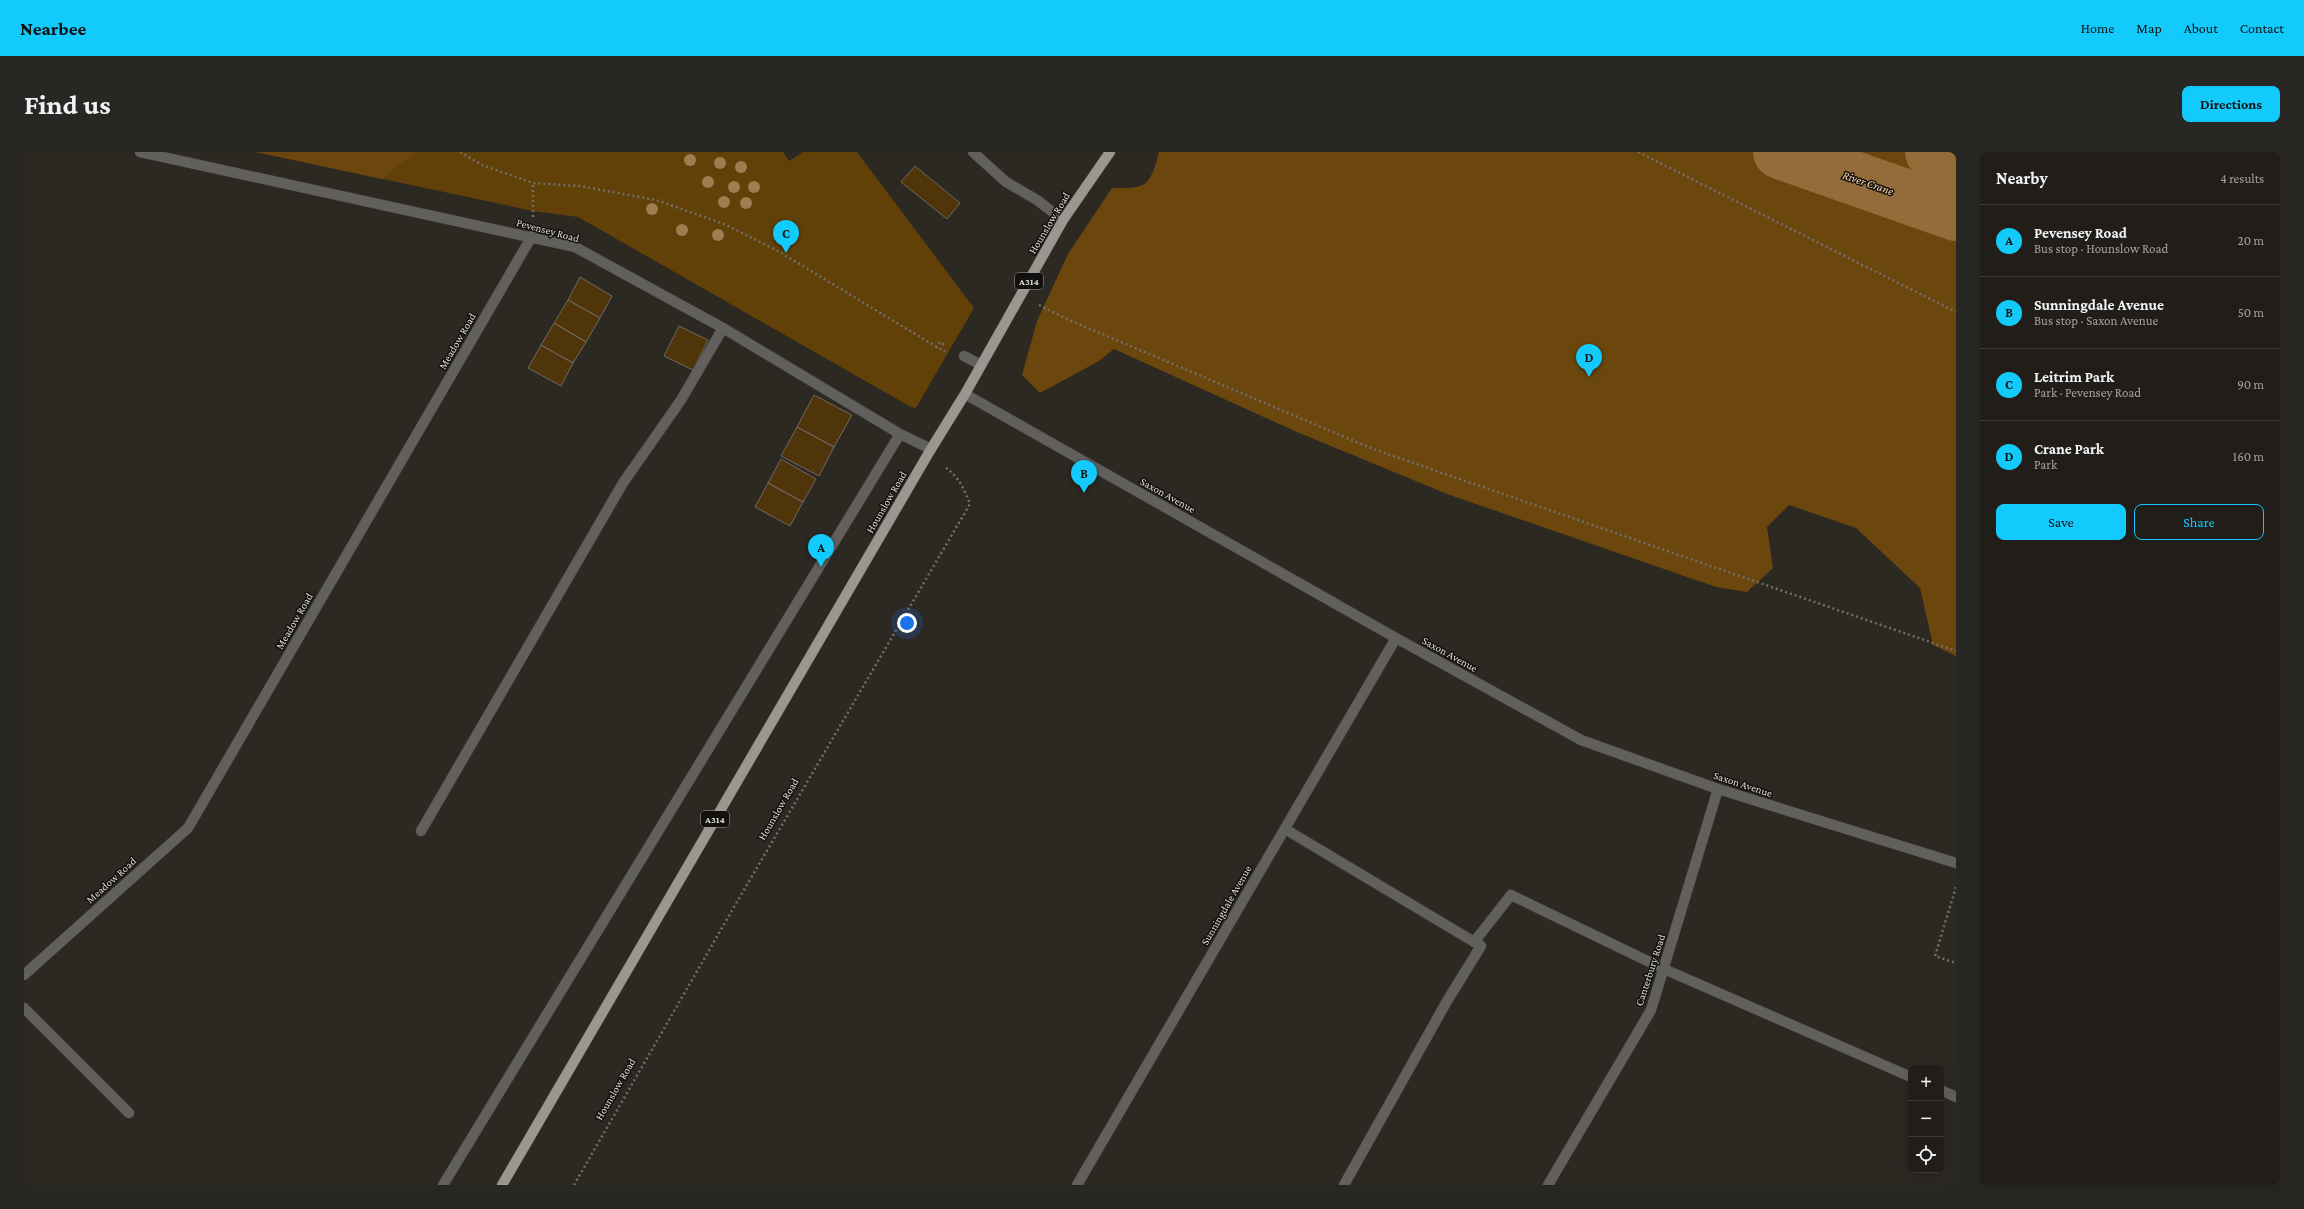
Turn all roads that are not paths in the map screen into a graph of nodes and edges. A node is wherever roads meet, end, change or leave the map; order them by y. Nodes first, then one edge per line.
1 (140, 152) edge
2 (973, 152) edge
3 (1110, 152) edge
4 (1063, 220) junction
5 (532, 236) junction
6 (723, 328) junction
7 (964, 356) road end
8 (981, 365) junction
9 (965, 394) junction
10 (900, 434) junction
11 (930, 451) junction
12 (1396, 638) junction
13 (1718, 789) junction
14 (1284, 829) junction
15 (421, 831) dead end
16 (1956, 863) edge
17 (1474, 942) junction
18 (1664, 969) junction
19 (24, 975) edge
20 (24, 1008) edge
21 (1908, 1076) edge
22 (1944, 1091) edge
23 (1956, 1097) edge
24 (129, 1113) dead end
25 (443, 1185) edge
26 (502, 1185) edge
27 (1077, 1185) edge
28 (1344, 1185) edge
29 (1548, 1185) edge

1 - 5 street, Pevensey Road
2 - 4 street
3 - 4 main road, Hounslow Road / A314
4 - 8 main road, Hounslow Road / A314
5 - 6 street, Pevensey Road
5 - 19 street, Meadow Road
6 - 10 street, Pevensey Road
6 - 15 street
7 - 8 street
8 - 9 main road, Hounslow Road / A314
9 - 11 main road, Hounslow Road / A314
9 - 12 street, Saxon Avenue
10 - 11 street, Pevensey Road
10 - 25 street
11 - 26 main road, Hounslow Road / A314
12 - 13 street, Saxon Avenue
12 - 14 street, Sunningdale Avenue
13 - 16 street, Saxon Avenue
13 - 18 street, Canterbury Road
14 - 17 street
14 - 27 street, Sunningdale Avenue
17 - 18 street
17 - 28 street
18 - 21 street
18 - 29 street, Canterbury Road
20 - 24 street
22 - 23 street

